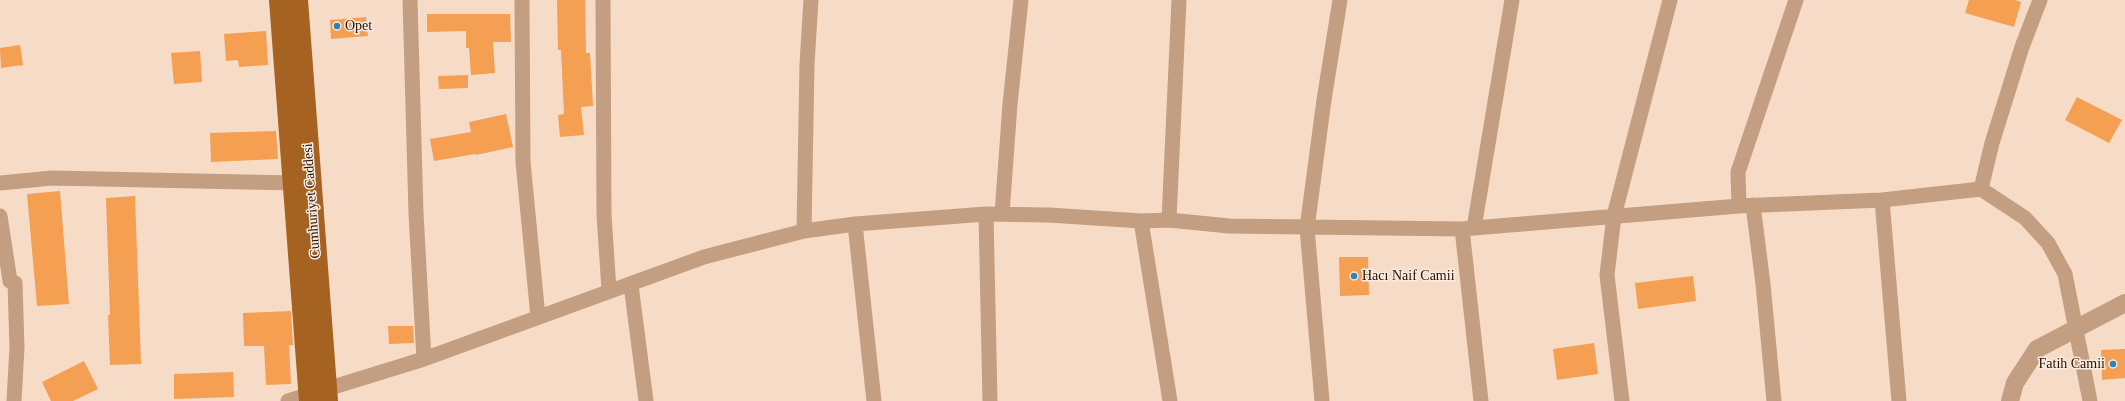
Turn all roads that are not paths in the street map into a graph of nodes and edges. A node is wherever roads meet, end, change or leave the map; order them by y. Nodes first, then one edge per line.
1 (280, 0) edge
2 (296, 0) edge
3 (410, 0) edge
4 (522, 0) edge
5 (603, 0) edge
6 (811, 0) edge
7 (1022, 0) edge
8 (1179, 0) edge
9 (1340, 0) edge
10 (1512, 0) edge
11 (1670, 0) edge
12 (1796, 0) edge
13 (2040, 0) edge
14 (0, 183) edge
15 (294, 184) junction
16 (1981, 190) junction
17 (1882, 200) junction
18 (1746, 206) junction
19 (986, 214) junction
20 (1002, 214) junction
21 (0, 216) edge
22 (1614, 216) junction
23 (1168, 220) junction
24 (1141, 221) junction
25 (855, 224) junction
26 (1307, 228) junction
27 (1468, 229) junction
28 (804, 231) junction
29 (631, 285) junction
30 (609, 290) junction
31 (2125, 303) edge
32 (538, 317) junction
33 (2074, 328) junction
34 (424, 359) junction
35 (318, 397) edge
36 (14, 401) edge
37 (288, 401) edge
38 (646, 401) edge
39 (874, 401) edge
40 (990, 401) edge
41 (1170, 401) edge
42 (1322, 401) edge
43 (1481, 401) edge
44 (1622, 401) edge
45 (1774, 401) edge
46 (1899, 401) edge
47 (2010, 401) edge
48 (2090, 401) edge

1 - 15 main road, Cumhuriyet Caddesi
2 - 35 main road, Cumhuriyet Caddesi
3 - 34 street
4 - 32 street
5 - 30 street
6 - 28 street
7 - 20 street
8 - 23 street
9 - 26 street
10 - 27 street
11 - 22 street
12 - 18 street
13 - 16 street
14 - 15 street
15 - 35 main road, Cumhuriyet Caddesi
16 - 17 street
16 - 33 street
17 - 18 street
17 - 46 street
18 - 22 street
18 - 45 street
19 - 20 street
19 - 25 street
19 - 40 street
20 - 24 street
21 - 36 street
22 - 27 street
22 - 44 street
23 - 24 street
23 - 26 street
24 - 41 street
25 - 28 street
25 - 39 street
26 - 27 street
26 - 42 street
27 - 43 street
28 - 29 street
29 - 30 street
29 - 38 street
30 - 32 street
31 - 33 street
32 - 34 street
33 - 47 street
33 - 48 street
34 - 35 street
35 - 37 street

